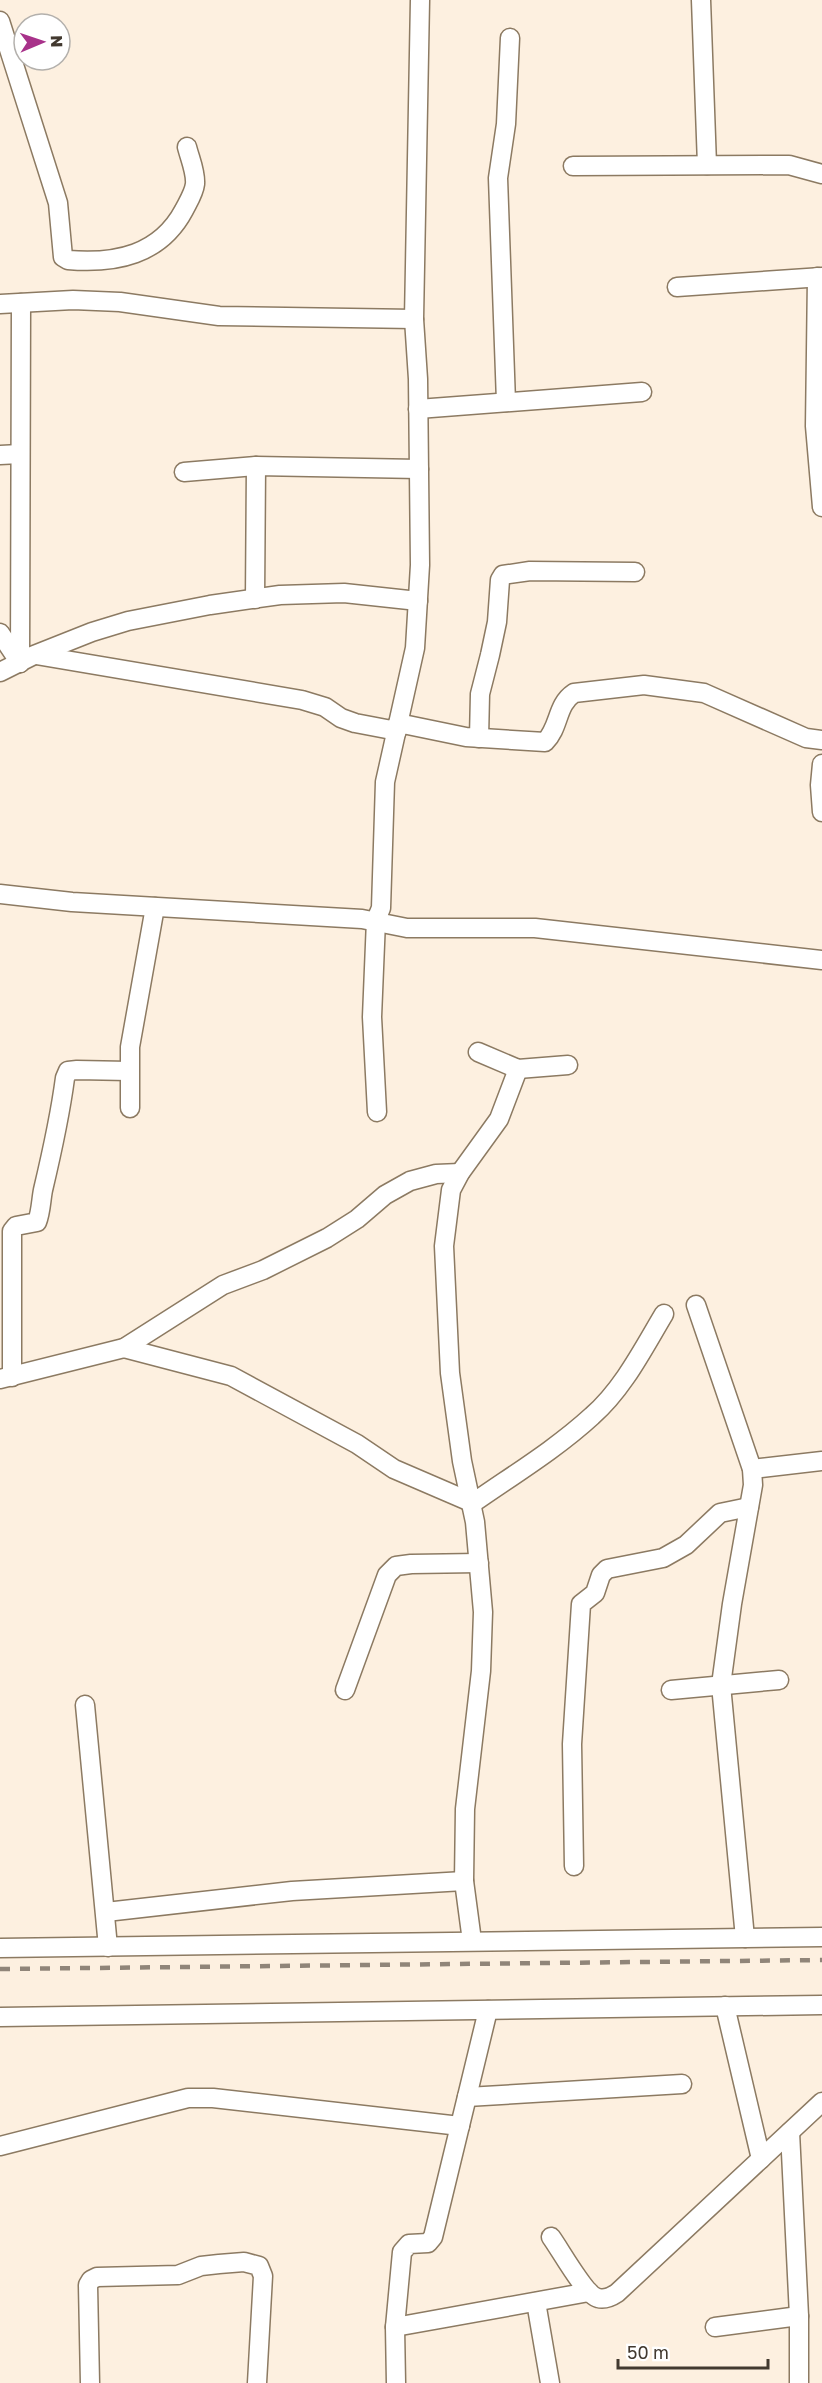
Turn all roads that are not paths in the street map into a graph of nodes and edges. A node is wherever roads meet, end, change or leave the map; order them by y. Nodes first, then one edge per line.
1 (420, 0) edge
2 (701, 0) edge
3 (0, 21) edge
4 (510, 38) dead end
5 (187, 147) dead end
6 (707, 165) junction
7 (573, 166) dead end
8 (822, 174) edge
9 (819, 277) edge
10 (677, 287) dead end
11 (21, 303) junction
12 (0, 304) edge
13 (414, 320) junction
14 (642, 392) dead end
15 (506, 402) junction
16 (418, 409) junction
17 (818, 429) edge
18 (0, 454) edge
19 (20, 454) junction
20 (256, 466) junction
21 (419, 469) junction
22 (184, 472) dead end
23 (822, 507) edge
24 (635, 572) dead end
25 (255, 599) junction
26 (418, 601) junction
27 (0, 633) edge
28 (27, 659) junction
29 (0, 672) edge
30 (397, 727) junction
31 (479, 738) junction
32 (822, 740) edge
33 (822, 764) edge
34 (822, 812) edge
35 (0, 894) edge
36 (155, 906) junction
37 (376, 920) junction
38 (822, 960) edge
39 (478, 1052) dead end
40 (568, 1065) dead end
41 (518, 1070) junction
42 (129, 1071) junction
43 (130, 1108) dead end
44 (377, 1112) dead end
45 (460, 1173) junction
46 (696, 1305) dead end
47 (664, 1314) dead end
48 (124, 1348) junction
49 (6, 1378) edge
50 (822, 1461) edge
51 (752, 1468) junction
52 (473, 1503) junction
53 (749, 1507) junction
54 (479, 1563) junction
55 (779, 1680) dead end
56 (721, 1685) junction
57 (345, 1690) dead end
58 (671, 1690) dead end
59 (85, 1705) dead end
60 (574, 1866) dead end
61 (464, 1881) junction
62 (106, 1912) junction
63 (822, 1936) edge
64 (745, 1938) junction
65 (472, 1941) junction
66 (108, 1947) junction
67 (0, 1948) edge
68 (822, 2005) edge
69 (725, 2006) junction
70 (488, 2010) junction
71 (0, 2018) edge
72 (682, 2084) dead end
73 (467, 2097) junction
74 (822, 2102) edge
75 (460, 2126) junction
76 (790, 2132) junction
77 (0, 2146) edge
78 (760, 2159) junction
79 (551, 2237) dead end
80 (589, 2292) junction
81 (536, 2302) junction
82 (800, 2316) junction
83 (395, 2327) junction
84 (715, 2327) dead end
85 (90, 2383) edge
86 (257, 2383) edge
87 (396, 2383) edge
88 (550, 2383) edge
89 (799, 2383) edge

1 - 13 street
2 - 6 street
3 - 5 street
4 - 15 street
6 - 7 street
6 - 8 street
9 - 10 street
9 - 17 street
11 - 12 street
11 - 13 street
11 - 19 street
13 - 16 street
14 - 15 street
15 - 16 street
16 - 21 street
17 - 23 street
18 - 19 street
19 - 28 street
20 - 21 street
20 - 22 street
20 - 25 street
21 - 26 street
24 - 31 street
25 - 26 street
25 - 28 street
26 - 30 street
27 - 28 street
28 - 29 street
28 - 30 street
30 - 31 street
30 - 37 street
31 - 32 street
33 - 34 street
35 - 36 street
36 - 37 street
36 - 42 street
37 - 38 street
37 - 44 street
39 - 41 street
40 - 41 street
41 - 45 street
42 - 43 street
42 - 49 street
45 - 48 street
45 - 52 street
46 - 51 street
47 - 52 street
48 - 49 street
48 - 52 street
50 - 51 street
51 - 53 street
52 - 54 street
53 - 56 street
53 - 60 street
54 - 57 street
54 - 61 street
55 - 56 street
56 - 58 street
56 - 64 street
59 - 62 street
61 - 62 street
61 - 65 street
62 - 66 street
63 - 64 street
64 - 65 street
65 - 66 street
66 - 67 street
68 - 69 street
69 - 70 street
69 - 78 street
70 - 71 street
70 - 73 street
72 - 73 street
73 - 75 street
74 - 76 street
75 - 77 street
75 - 83 street
76 - 78 street
76 - 82 street
78 - 80 street
79 - 80 street
80 - 81 street
81 - 83 street
81 - 88 street
82 - 84 street
82 - 89 street
83 - 87 street
85 - 86 street

